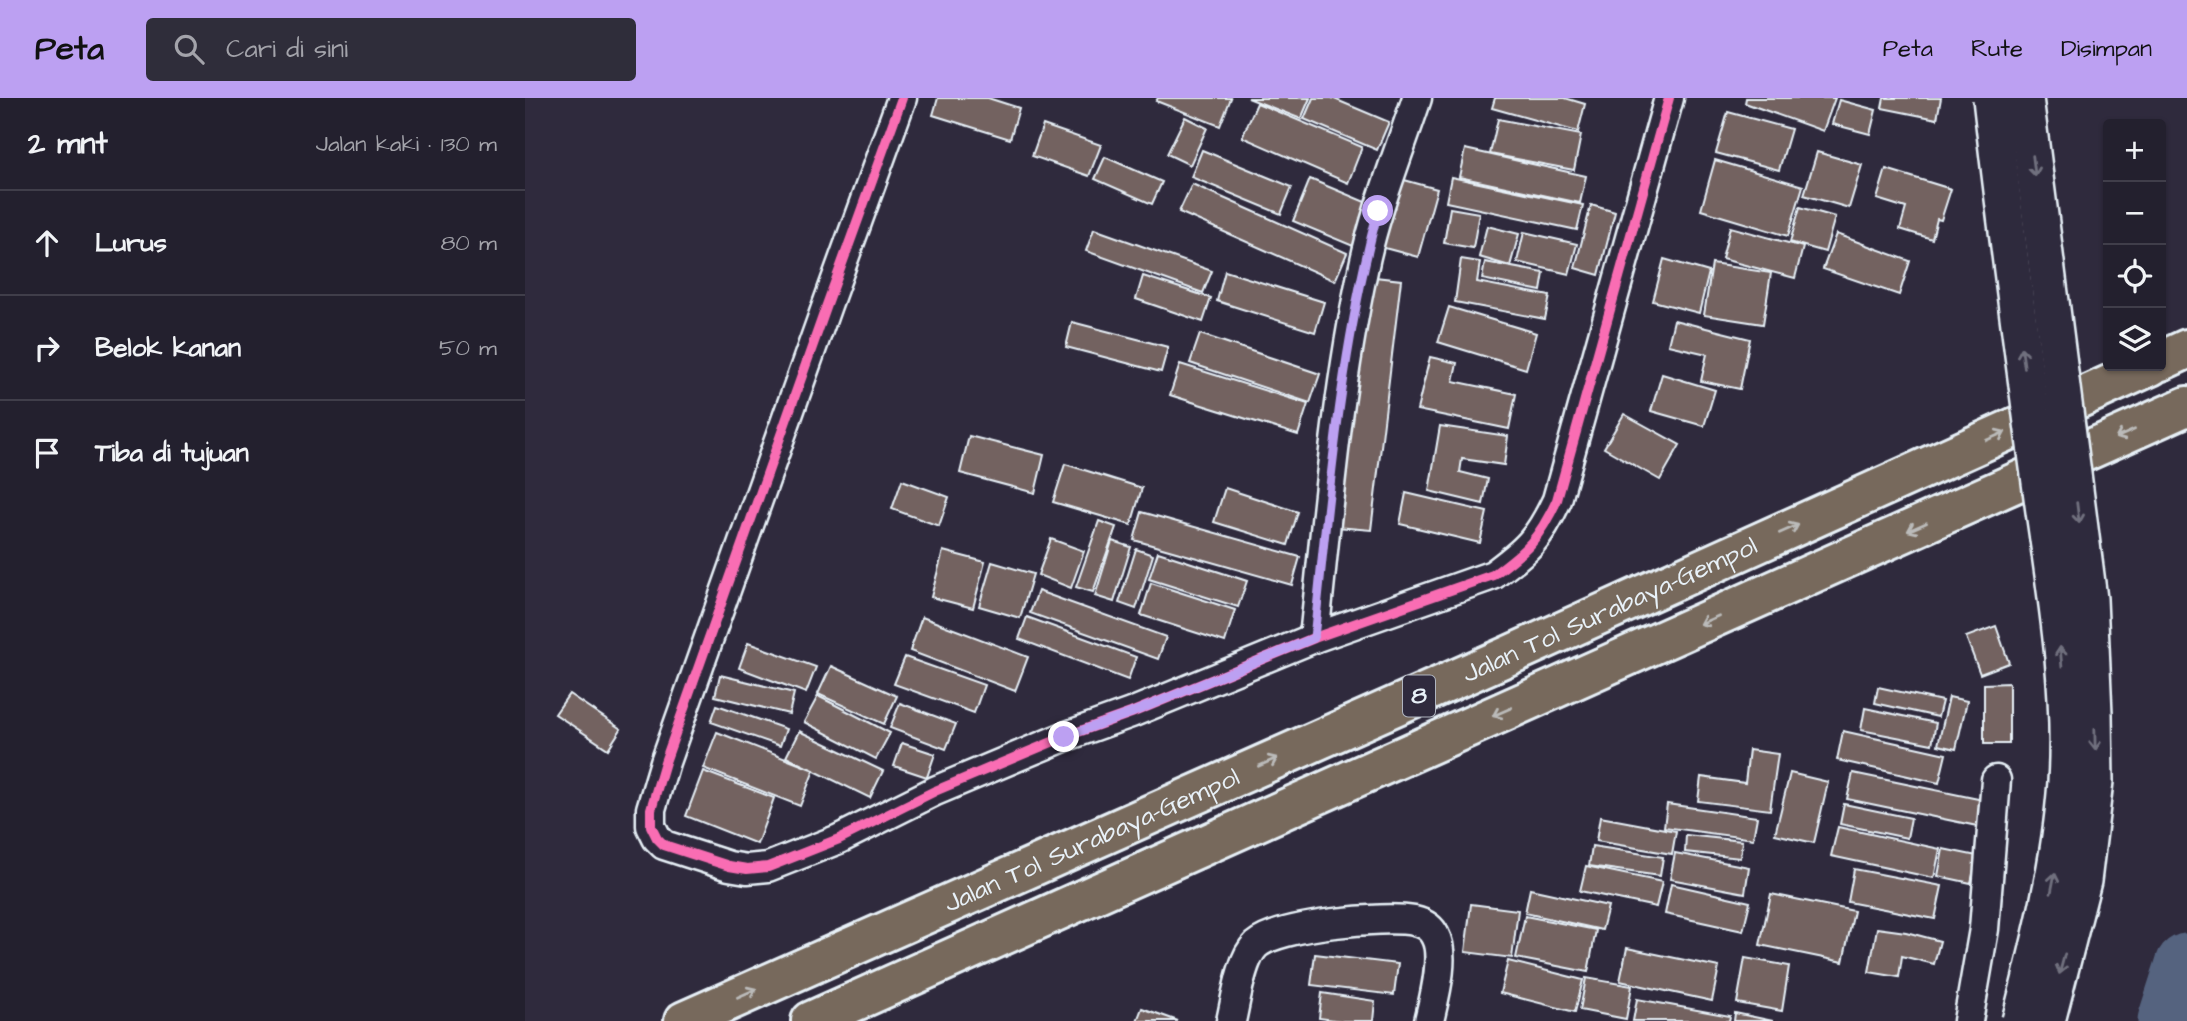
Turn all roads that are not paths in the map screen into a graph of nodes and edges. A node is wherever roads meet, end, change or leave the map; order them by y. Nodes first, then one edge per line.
1 (902, 98) edge
2 (1417, 98) edge
3 (1668, 98) edge
4 (1991, 98) edge
5 (2025, 98) edge
6 (2187, 349) edge
7 (2166, 359) edge
8 (2140, 371) edge
9 (2187, 406) edge
10 (1314, 638) junction
11 (1996, 780) dead end
12 (684, 1021) edge
13 (811, 1021) edge
14 (1231, 1021) edge
15 (1429, 1021) edge
16 (1968, 1021) edge
17 (2020, 1021) edge
18 (2047, 1021) edge

1 - 10 street
2 - 10 street
3 - 10 street
17 -> 4 street, bridge
5 -> 18 street, bridge
6 - 7 highway
12 -> 8 highway, Jalan Tol Surabaya–Gempol / 8
9 -> 13 highway, Jalan Tol Surabaya–Gempol / 8
11 - 16 street
14 - 15 street

